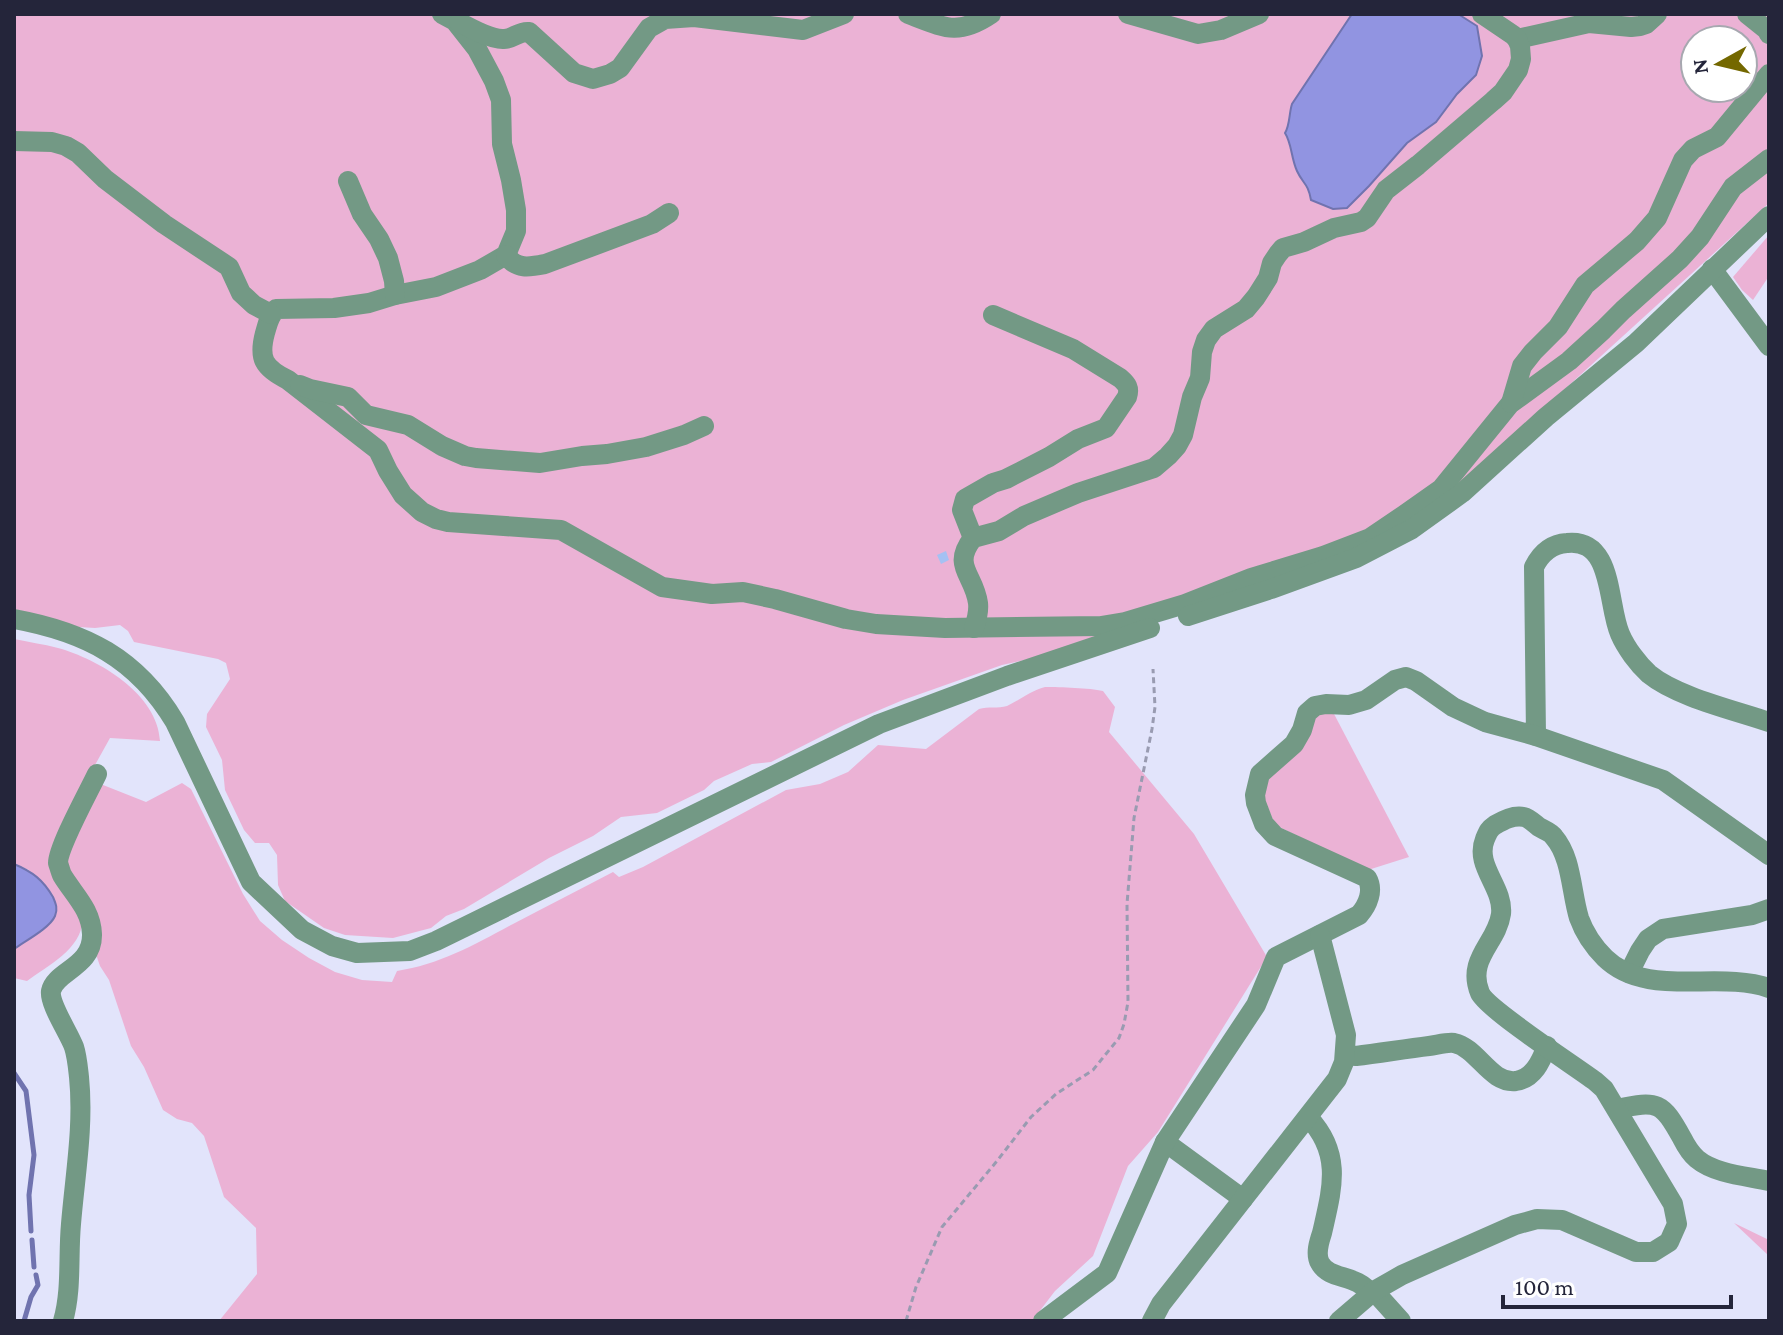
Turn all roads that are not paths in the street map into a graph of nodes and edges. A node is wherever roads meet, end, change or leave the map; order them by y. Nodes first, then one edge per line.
1 (844, 14) edge
2 (908, 14) edge
3 (991, 14) edge
4 (1128, 14) edge
5 (1259, 14) edge
6 (1482, 14) edge
7 (1657, 14) edge
8 (1747, 14) edge
9 (449, 17) edge
10 (1769, 34) edge
11 (1517, 39) junction
12 (1769, 74) edge
13 (14, 141) edge
14 (1769, 159) edge
15 (348, 181) dead end
16 (669, 213) dead end
17 (1769, 216) edge
18 (506, 255) junction
19 (1712, 269) junction
20 (395, 295) junction
21 (271, 314) junction
22 (993, 315) dead end
23 (1769, 346) edge
24 (288, 380) junction
25 (1510, 404) junction
26 (704, 426) dead end
27 (973, 538) junction
28 (14, 619) edge
29 (974, 628) junction
30 (1769, 722) edge
31 (1536, 736) junction
32 (97, 774) dead end
33 (1769, 855) edge
34 (1769, 909) edge
35 (1320, 935) junction
36 (1629, 973) junction
37 (1769, 988) edge
38 (1547, 1046) junction
39 (1345, 1055) junction
40 (1617, 1109) junction
41 (1308, 1117) junction
42 (1165, 1142) junction
43 (1769, 1181) edge
44 (1243, 1199) junction
45 (1373, 1293) junction
46 (63, 1321) edge
47 (1043, 1321) edge
48 (1152, 1321) edge
49 (1339, 1321) edge
50 (1401, 1321) edge

1 - 9 street
2 - 3 street
4 - 5 street
6 - 11 street
7 - 11 street
8 - 10 street
9 - 18 street
11 - 27 street
12 - 25 street
13 - 21 street
14 - 25 street
15 - 20 street
16 - 18 street
17 - 19 street
18 - 20 street
19 - 23 street
19 - 28 street
20 - 21 street
21 - 24 street
22 - 27 street
24 - 26 street
24 - 29 street
25 - 29 street
27 - 29 street
30 - 31 street
31 - 33 street
31 - 35 street
32 - 46 street
34 - 36 street
35 - 39 street
35 - 42 street
36 - 37 street
36 - 38 street
38 - 39 street
38 - 40 street
39 - 41 street
40 - 43 street
40 - 45 street
41 - 44 street
41 - 45 street
42 - 44 street
42 - 47 street
44 - 48 street
45 - 49 street
45 - 50 street

